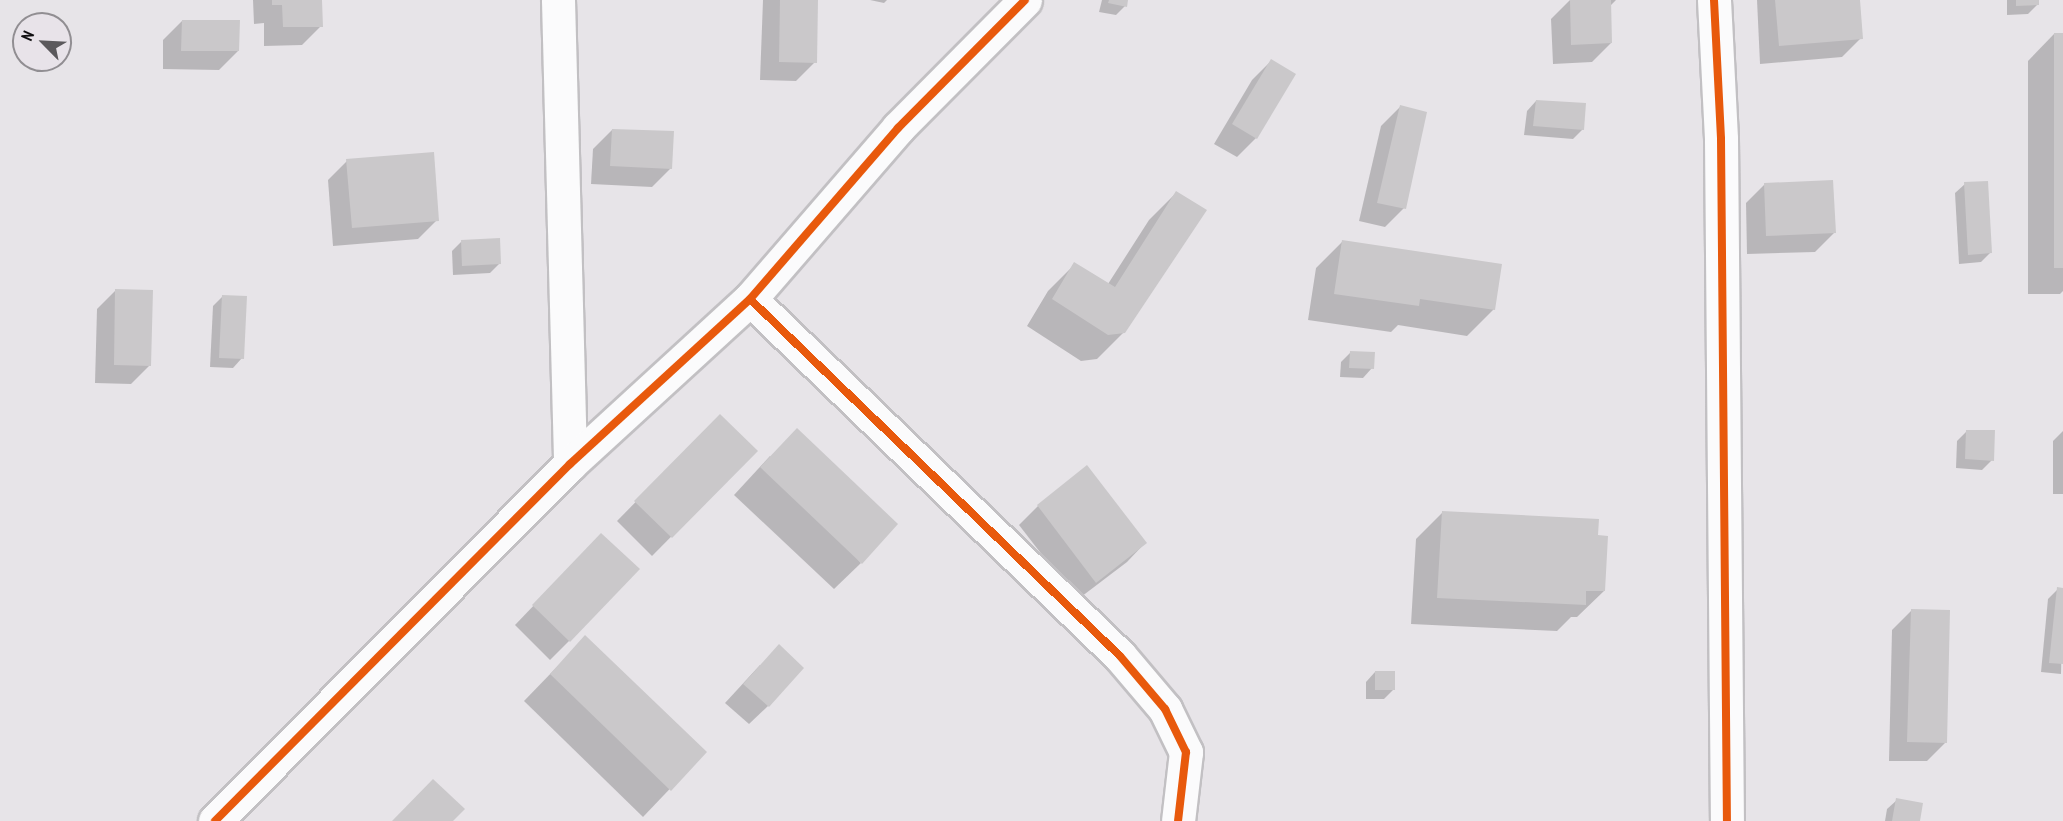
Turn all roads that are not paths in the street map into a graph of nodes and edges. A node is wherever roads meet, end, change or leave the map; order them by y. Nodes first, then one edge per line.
1 (558, 0) edge
2 (1024, 0) edge
3 (1714, 0) edge
4 (750, 299) junction
5 (570, 464) junction
6 (215, 821) edge
7 (1178, 821) edge
8 (1726, 821) edge

1 - 5 street
2 - 4 street
3 - 8 street
4 - 5 street
4 - 7 street
5 - 6 street

